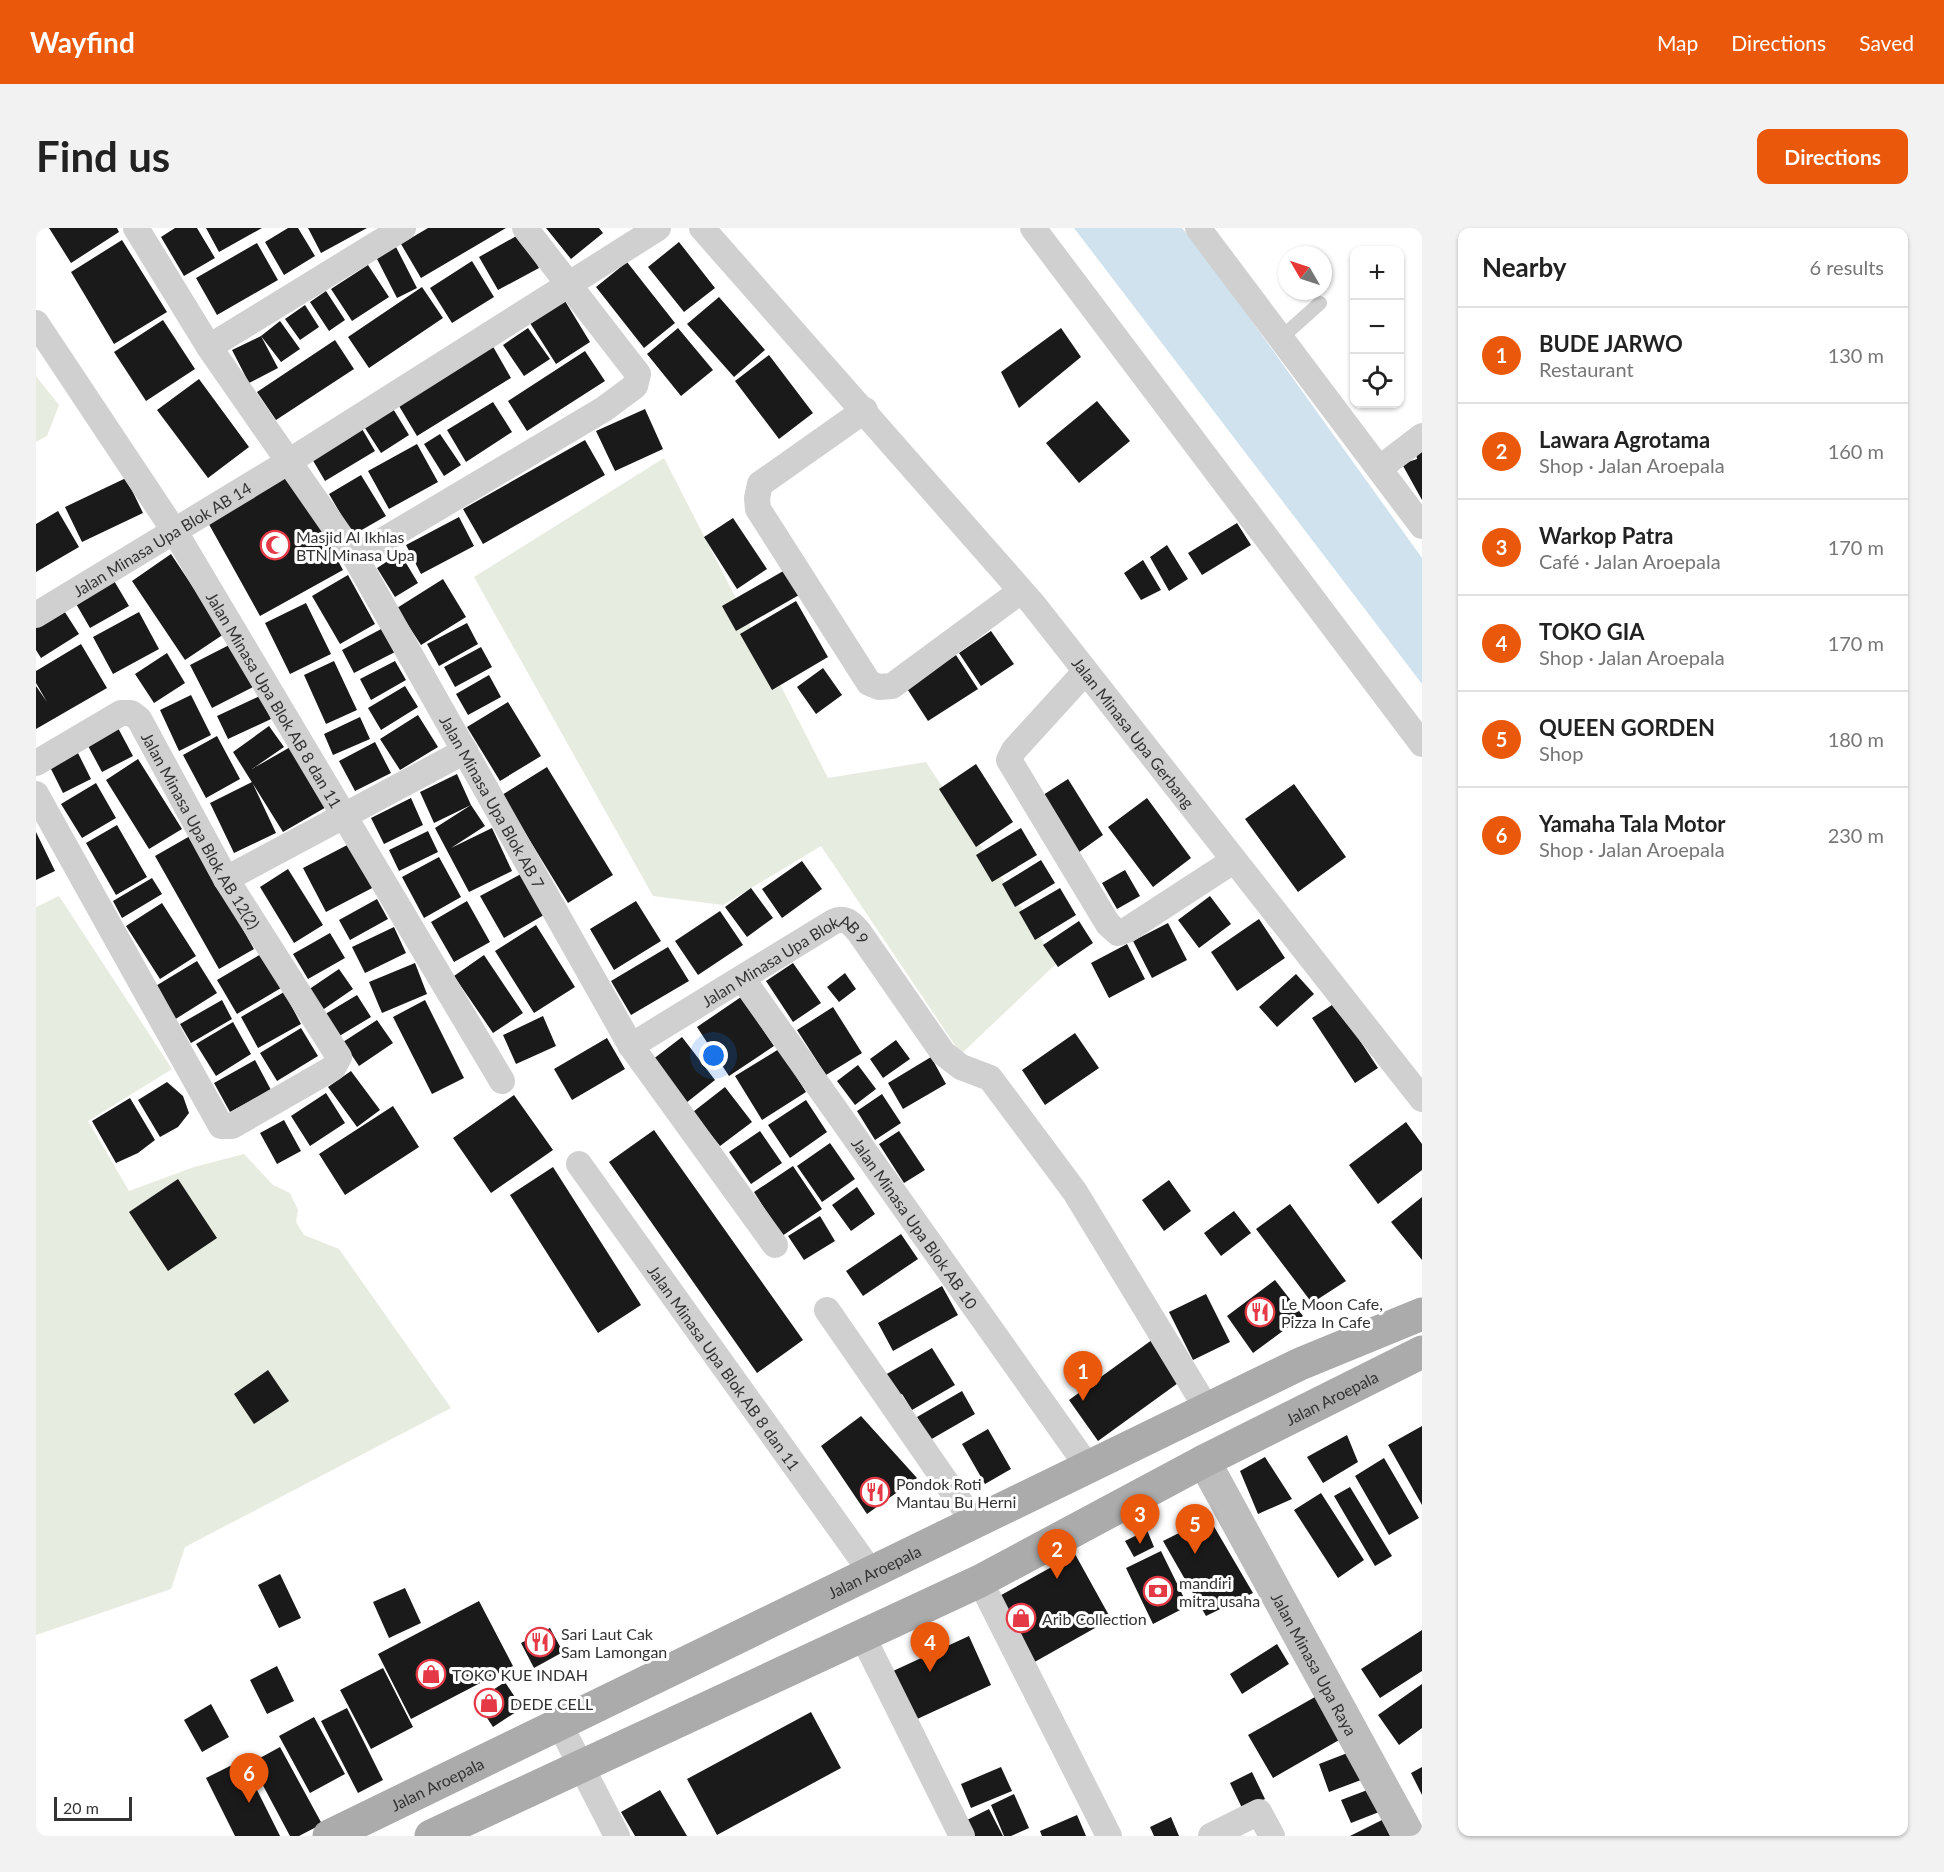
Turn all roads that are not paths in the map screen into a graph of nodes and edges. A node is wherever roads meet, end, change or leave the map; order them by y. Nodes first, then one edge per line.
1 (403, 228) edge
2 (525, 228) edge
3 (658, 228) edge
4 (702, 228) edge
5 (1033, 228) edge
6 (1198, 228) edge
7 (140, 229) edge
8 (568, 283) junction
9 (1320, 303) dead end
10 (36, 323) edge
11 (1281, 338) junction
12 (209, 346) junction
13 (865, 410) junction
14 (1422, 436) edge
15 (288, 462) junction
16 (1380, 468) junction
17 (1422, 526) edge
18 (175, 532) junction
19 (355, 557) junction
20 (1022, 591) junction
21 (36, 615) edge
22 (1085, 672) junction
23 (1422, 744) edge
24 (465, 751) junction
25 (36, 763) edge
26 (36, 794) edge
27 (343, 815) junction
28 (1233, 861) junction
29 (226, 879) junction
30 (742, 978) junction
31 (631, 1046) junction
32 (502, 1081) dead end
33 (1422, 1099) edge
34 (579, 1164) dead end
35 (775, 1245) dead end
36 (827, 1310) dead end
37 (1422, 1314) edge
38 (1422, 1352) edge
39 (1207, 1409) junction
40 (1204, 1461) junction
41 (1088, 1467) junction
42 (973, 1521) junction
43 (871, 1572) junction
44 (980, 1581) junction
45 (863, 1637) junction
46 (559, 1723) junction
47 (580, 1767) junction
48 (329, 1836) edge
49 (431, 1836) edge
50 (617, 1836) edge
51 (962, 1836) edge
52 (1109, 1836) edge
53 (1211, 1836) edge
54 (1272, 1836) edge
55 (1409, 1836) edge

1 - 12 street
2 - 8 street
3 - 8 street, Jalan Minasa Upa Blok AB 14
4 - 13 street, Jalan Minasa Upa Gerbang
5 - 23 street
6 - 11 street
7 - 12 street, Jalan Minasa Upa Blok AB 7
8 - 15 street, Jalan Minasa Upa Blok AB 14
8 - 19 street
9 - 11 lane
10 - 18 street, Jalan Minasa Upa Blok AB 8 dan 11
11 - 16 street
12 - 15 street, Jalan Minasa Upa Blok AB 7
13 - 20 street, Jalan Minasa Upa Gerbang
13 - 20 street
14 - 16 street
15 - 18 street, Jalan Minasa Upa Blok AB 14
15 - 19 street, Jalan Minasa Upa Blok AB 7
16 - 17 street
18 - 21 street, Jalan Minasa Upa Blok AB 14
18 - 27 street, Jalan Minasa Upa Blok AB 8 dan 11
19 - 24 street, Jalan Minasa Upa Blok AB 7
20 - 22 street, Jalan Minasa Upa Gerbang
22 - 28 street, Jalan Minasa Upa Gerbang
22 - 28 street
24 - 27 street
24 - 31 street, Jalan Minasa Upa Blok AB 7
25 - 29 street, Jalan Minasa Upa Blok AB 12(2)
26 - 29 street, Jalan Minasa Upa Blok AB 12(2)
27 - 29 street
27 - 32 street, Jalan Minasa Upa Blok AB 8 dan 11
28 - 33 street, Jalan Minasa Upa Gerbang
30 - 31 street, Jalan Minasa Upa Blok AB 9
30 - 39 street, Jalan Minasa Upa Blok AB 9
30 - 41 street, Jalan Minasa Upa Blok AB 10
31 - 35 street, Jalan Minasa Upa Blok AB 7
34 - 43 street, Jalan Minasa Upa Blok AB 8 dan 11
36 - 42 street
37 - 39 main road, Jalan Aroepala
38 - 40 main road, Jalan Aroepala
39 - 41 main road, Jalan Aroepala
40 - 44 main road, Jalan Aroepala
40 - 55 street, Jalan Minasa Upa Raya
41 - 42 main road, Jalan Aroepala
42 - 43 main road, Jalan Aroepala
43 - 46 main road, Jalan Aroepala
44 - 45 main road, Jalan Aroepala
44 - 52 street
45 - 47 main road, Jalan Aroepala
45 - 51 street
46 - 47 street
46 - 48 main road, Jalan Aroepala
47 - 49 main road, Jalan Aroepala
47 - 50 street
53 - 54 street

